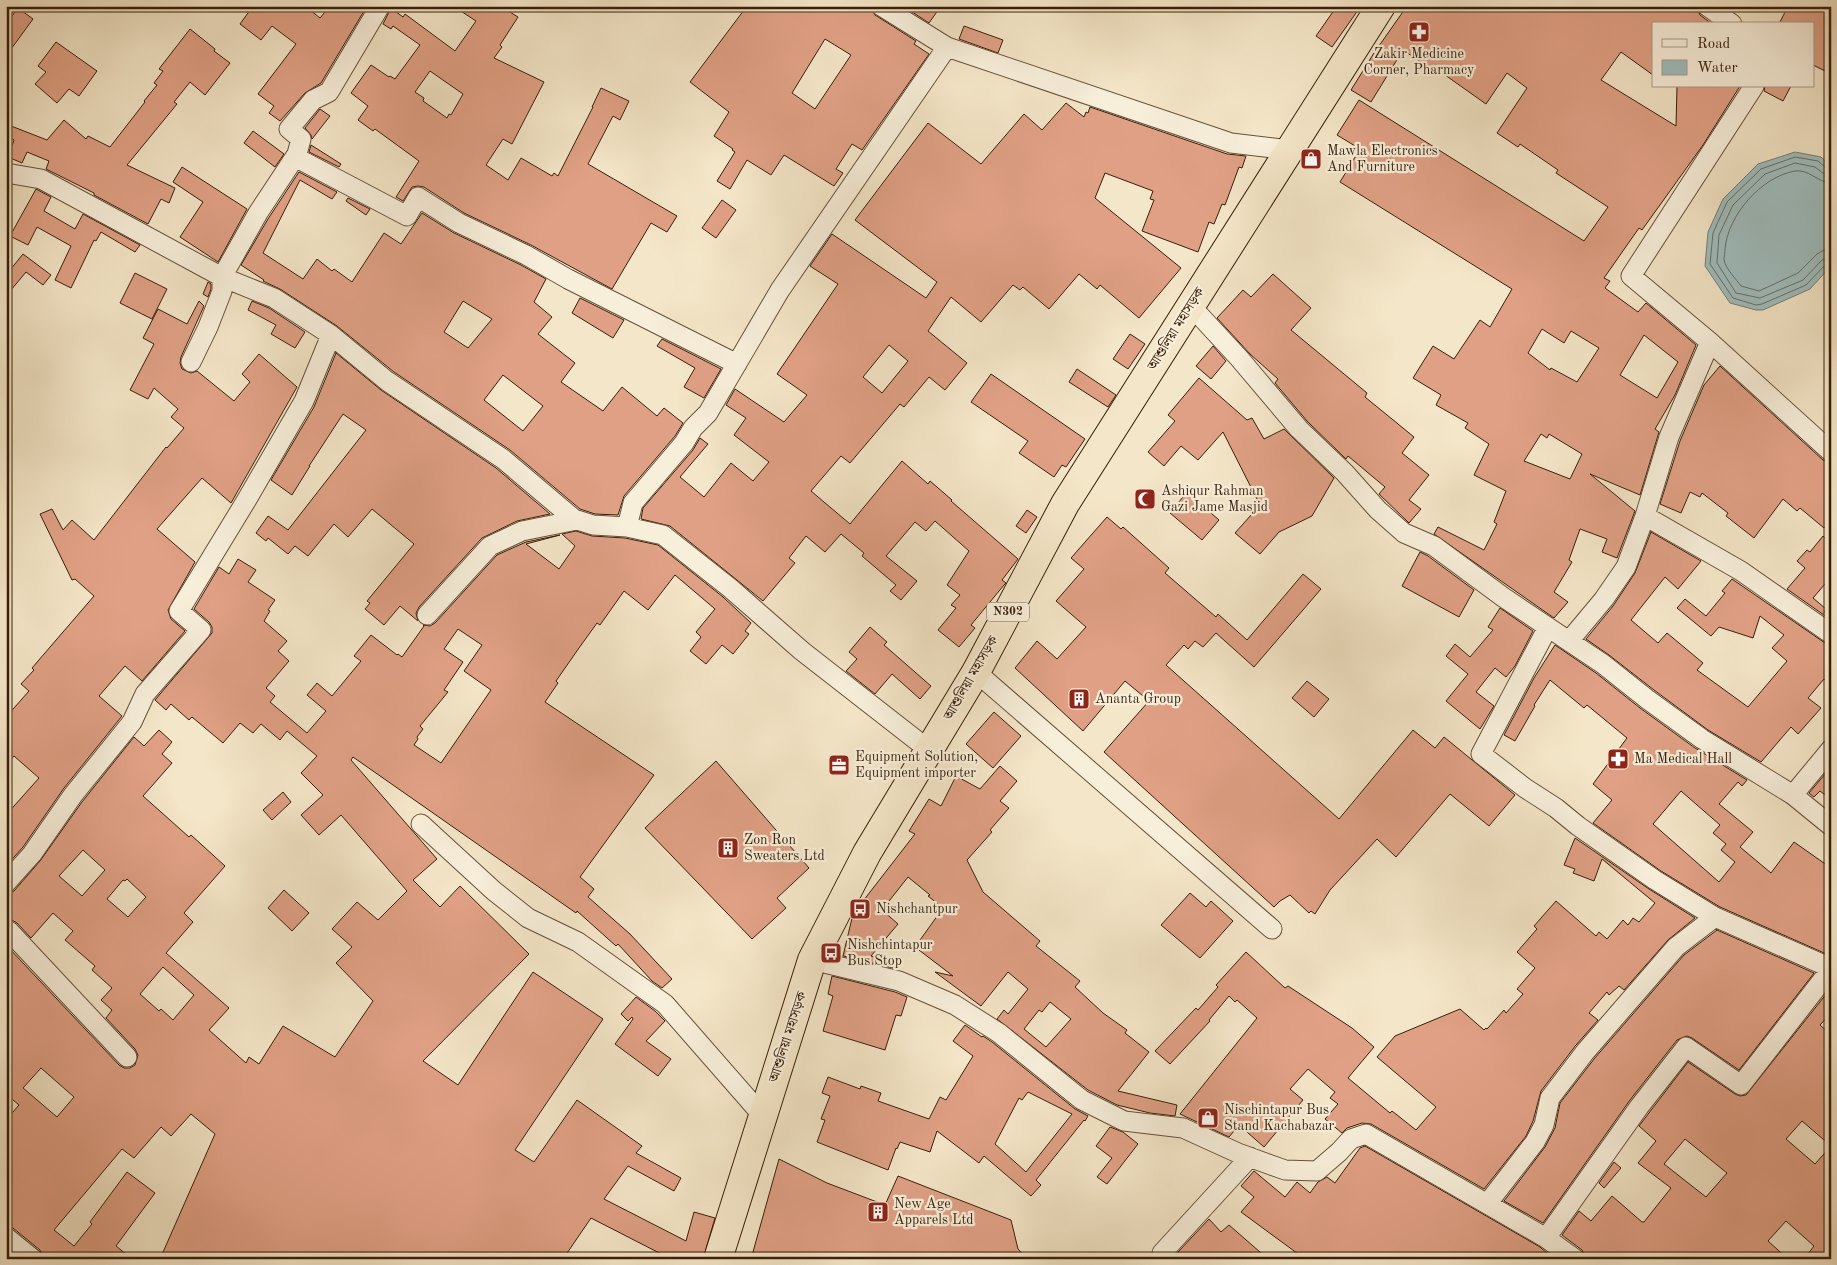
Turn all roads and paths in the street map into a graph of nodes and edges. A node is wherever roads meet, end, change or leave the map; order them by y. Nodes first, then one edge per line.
1 (380, 6) edge
2 (881, 6) edge
3 (1381, 6) edge
4 (1707, 6) edge
5 (1729, 22) edge
6 (947, 47) junction
7 (1753, 88) edge
8 (1290, 150) junction
9 (295, 157) junction
10 (6, 173) edge
11 (222, 277) junction
12 (1191, 306) junction
13 (331, 335) junction
14 (1710, 342) junction
15 (191, 362) dead end
16 (737, 364) junction
17 (1831, 452) edge
18 (1644, 516) junction
19 (574, 519) junction
20 (627, 527) junction
21 (427, 615) dead end
22 (1548, 627) junction
23 (1831, 634) edge
24 (1570, 641) junction
25 (976, 672) junction
26 (929, 750) junction
27 (1831, 750) edge
28 (1793, 795) junction
29 (421, 824) dead end
30 (1831, 826) edge
31 (6, 883) edge
32 (1715, 917) junction
33 (1272, 929) dead end
34 (7, 931) edge
35 (812, 960) junction
36 (1831, 968) edge
37 (127, 1057) dead end
38 (763, 1116) junction
39 (1250, 1157) junction
40 (1487, 1204) junction
41 (6, 1237) edge
42 (1546, 1238) junction
43 (33, 1259) edge
44 (718, 1259) edge
45 (1169, 1259) edge
46 (1575, 1259) edge

1 - 9 street
2 - 6 street
3 - 8 highway, আশুলিয়া মহাসড়ক / N302
4 - 5 street
6 - 8 street
6 - 16 street
7 - 14 street
8 - 12 highway, আশুলিয়া মহাসড়ক / N302
9 - 11 street
9 - 16 street
10 - 11 street
11 - 13 street
11 - 15 street
12 - 22 street
12 - 25 highway, আশুলিয়া মহাসড়ক / N302
13 - 19 street
13 - 31 street
14 - 17 street
14 - 18 street
16 - 20 street
18 - 23 street
18 - 24 street
19 - 20 street
19 - 21 street
20 - 26 street
22 - 24 street
22 - 32 street
24 - 28 street
25 - 26 highway, আশুলিয়া মহাসড়ক / N302
25 - 33 street
26 - 35 highway, আশুলিয়া মহাসড়ক / N302
27 - 28 street
28 - 30 street
29 - 38 street
32 - 36 street
32 - 40 street
34 - 37 street
35 - 38 highway, আশুলিয়া মহাসড়ক / N302
35 - 39 street
36 - 42 street
38 - 44 highway, আশুলিয়া মহাসড়ক / N302
39 - 40 street
39 - 45 street
40 - 42 street
41 - 43 street
42 - 46 street

